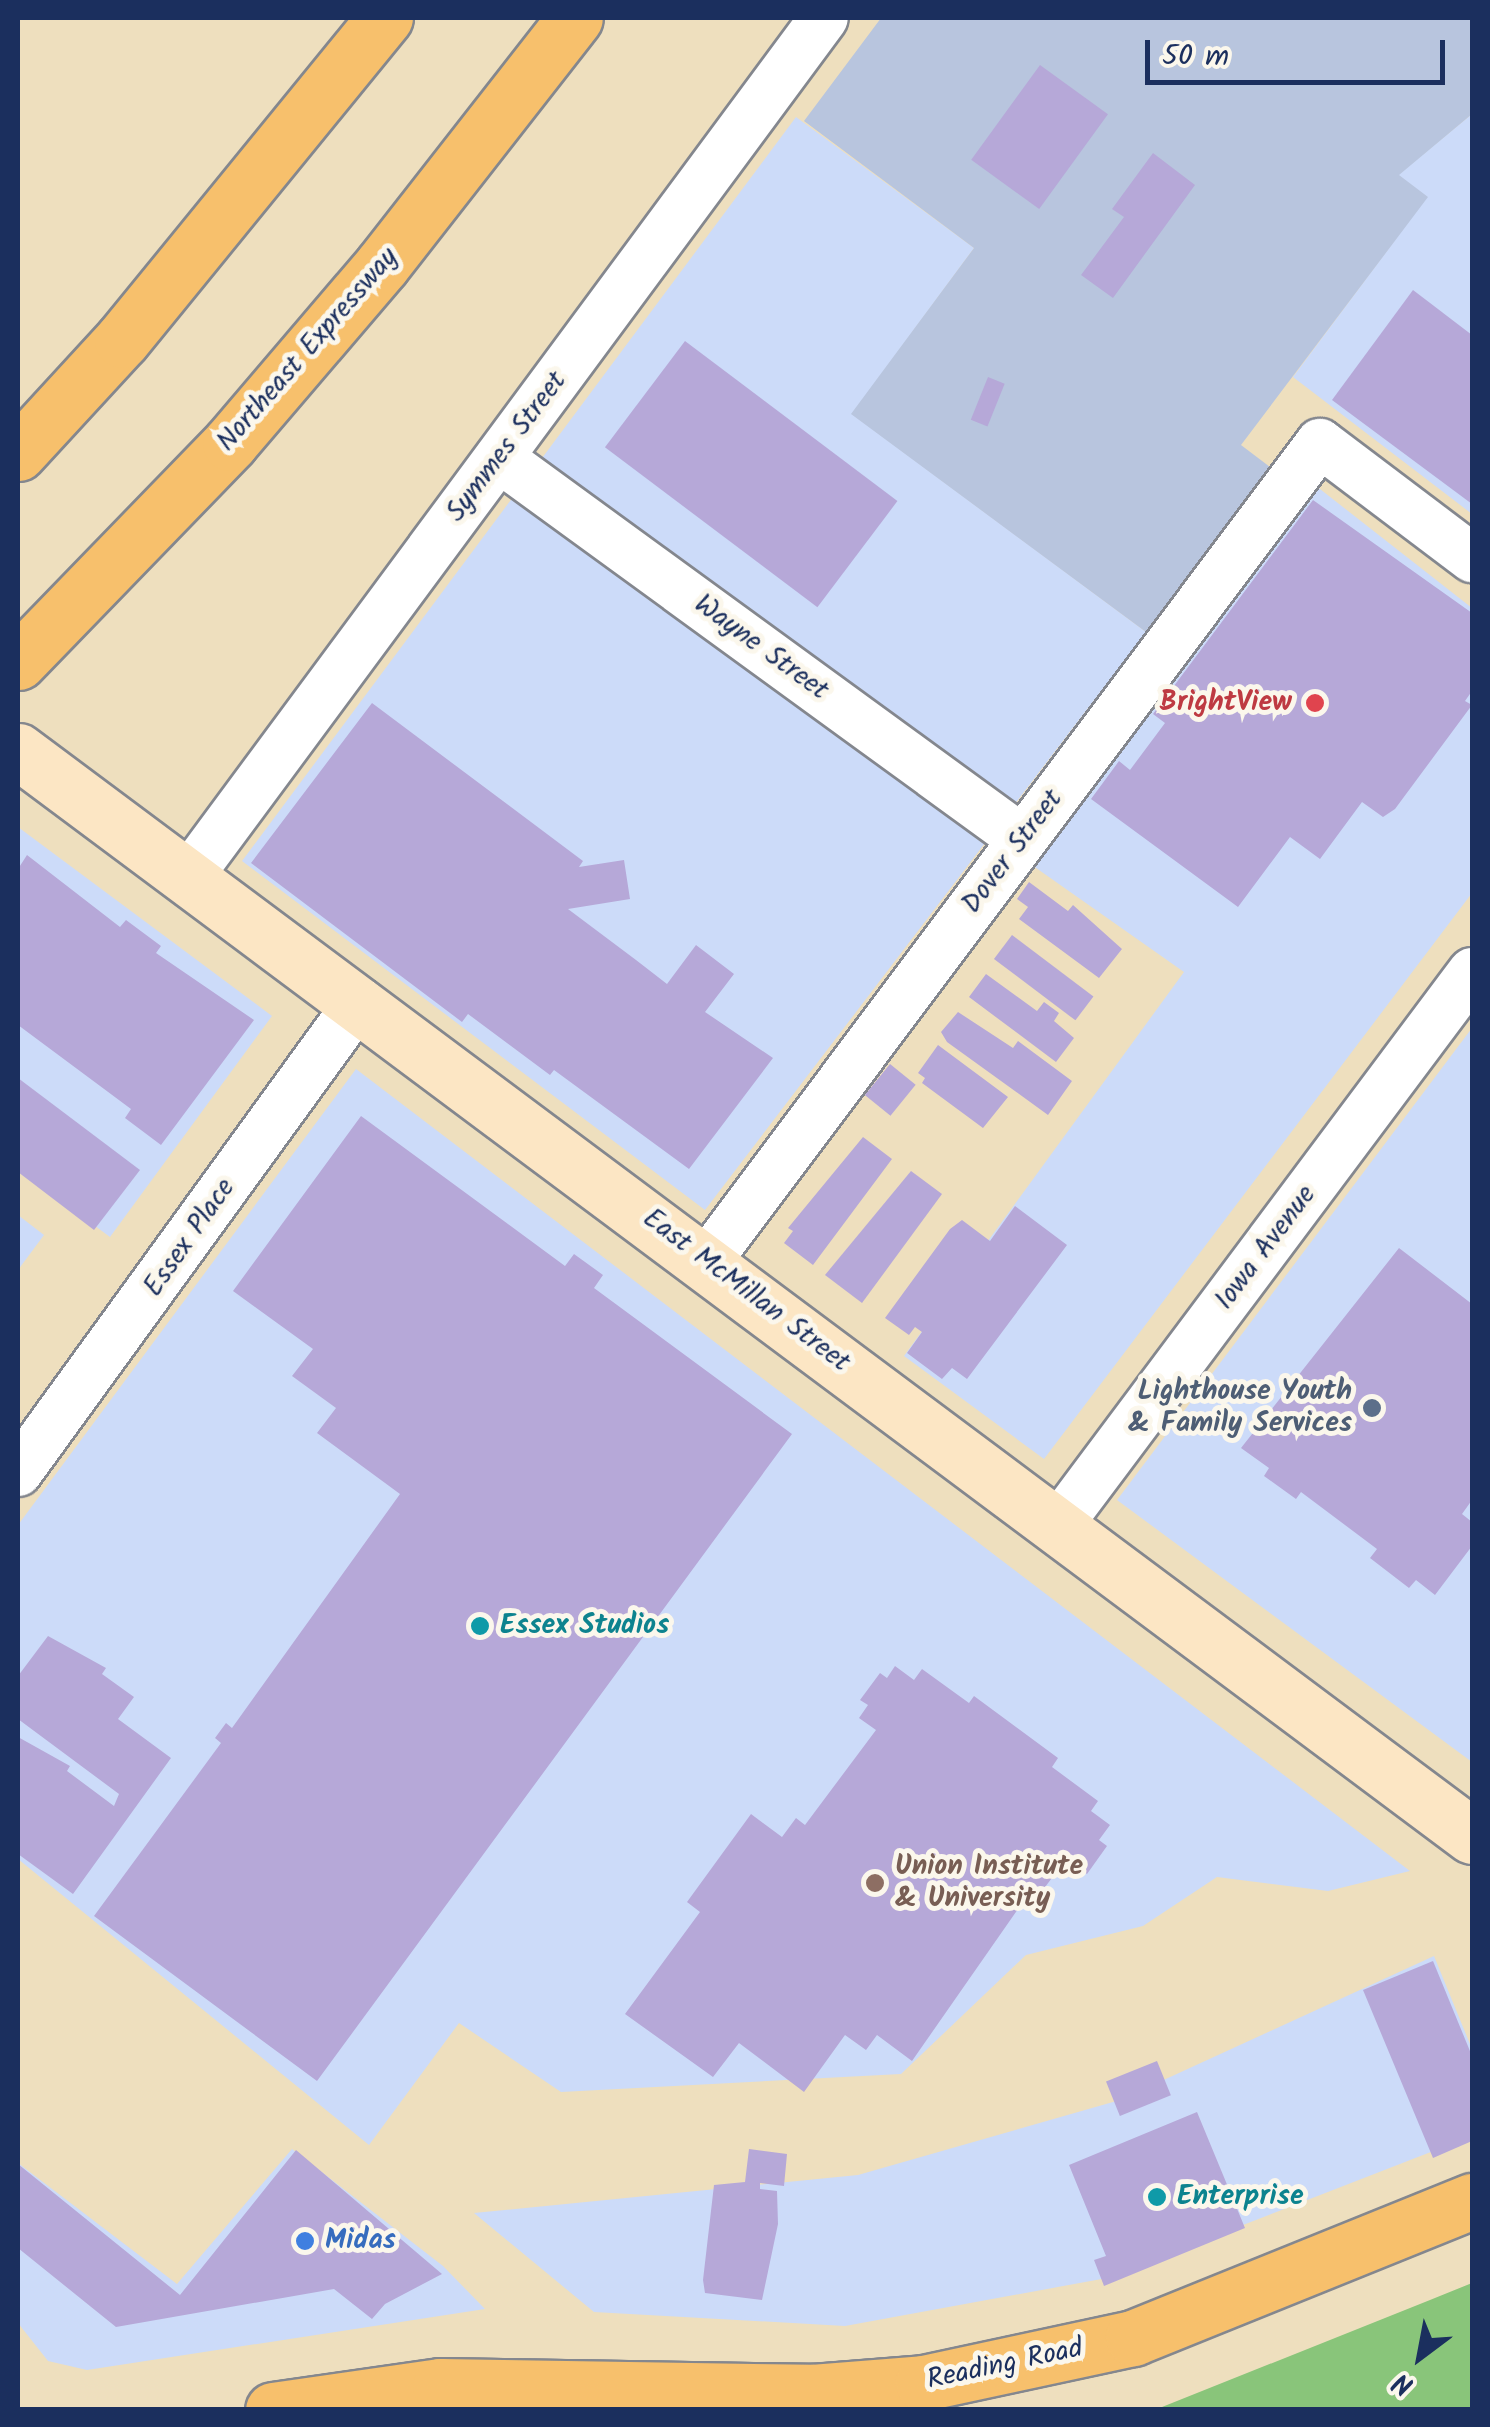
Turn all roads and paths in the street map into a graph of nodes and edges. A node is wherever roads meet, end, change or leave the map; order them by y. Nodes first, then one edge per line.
1 (385, 18) edge
2 (575, 18) edge
3 (824, 18) edge
4 (18, 453) edge
5 (499, 458) junction
6 (1472, 558) edge
7 (18, 662) edge
8 (24, 755) edge
9 (1022, 839) junction
10 (188, 876) junction
11 (1472, 972) edge
12 (359, 1002) junction
13 (707, 1261) junction
14 (18, 1472) edge
15 (1060, 1523) junction
16 (1472, 1836) edge
17 (1472, 2201) edge
18 (273, 2410) edge

1 - 4 main road
2 - 7 main road, Northeast Expressway
3 - 5 street, Symmes Street
5 - 9 street, Wayne Street
5 - 10 street, Symmes Street
6 - 9 street, Dover Street
8 - 10 main road, East McMillan Street
9 - 13 street, Dover Street
10 - 12 main road, East McMillan Street
11 - 15 street, Iowa Avenue
12 - 13 main road, East McMillan Street
12 - 14 street, Essex Place
13 - 15 main road, East McMillan Street
15 - 16 main road, East McMillan Street
17 - 18 main road, Reading Road

